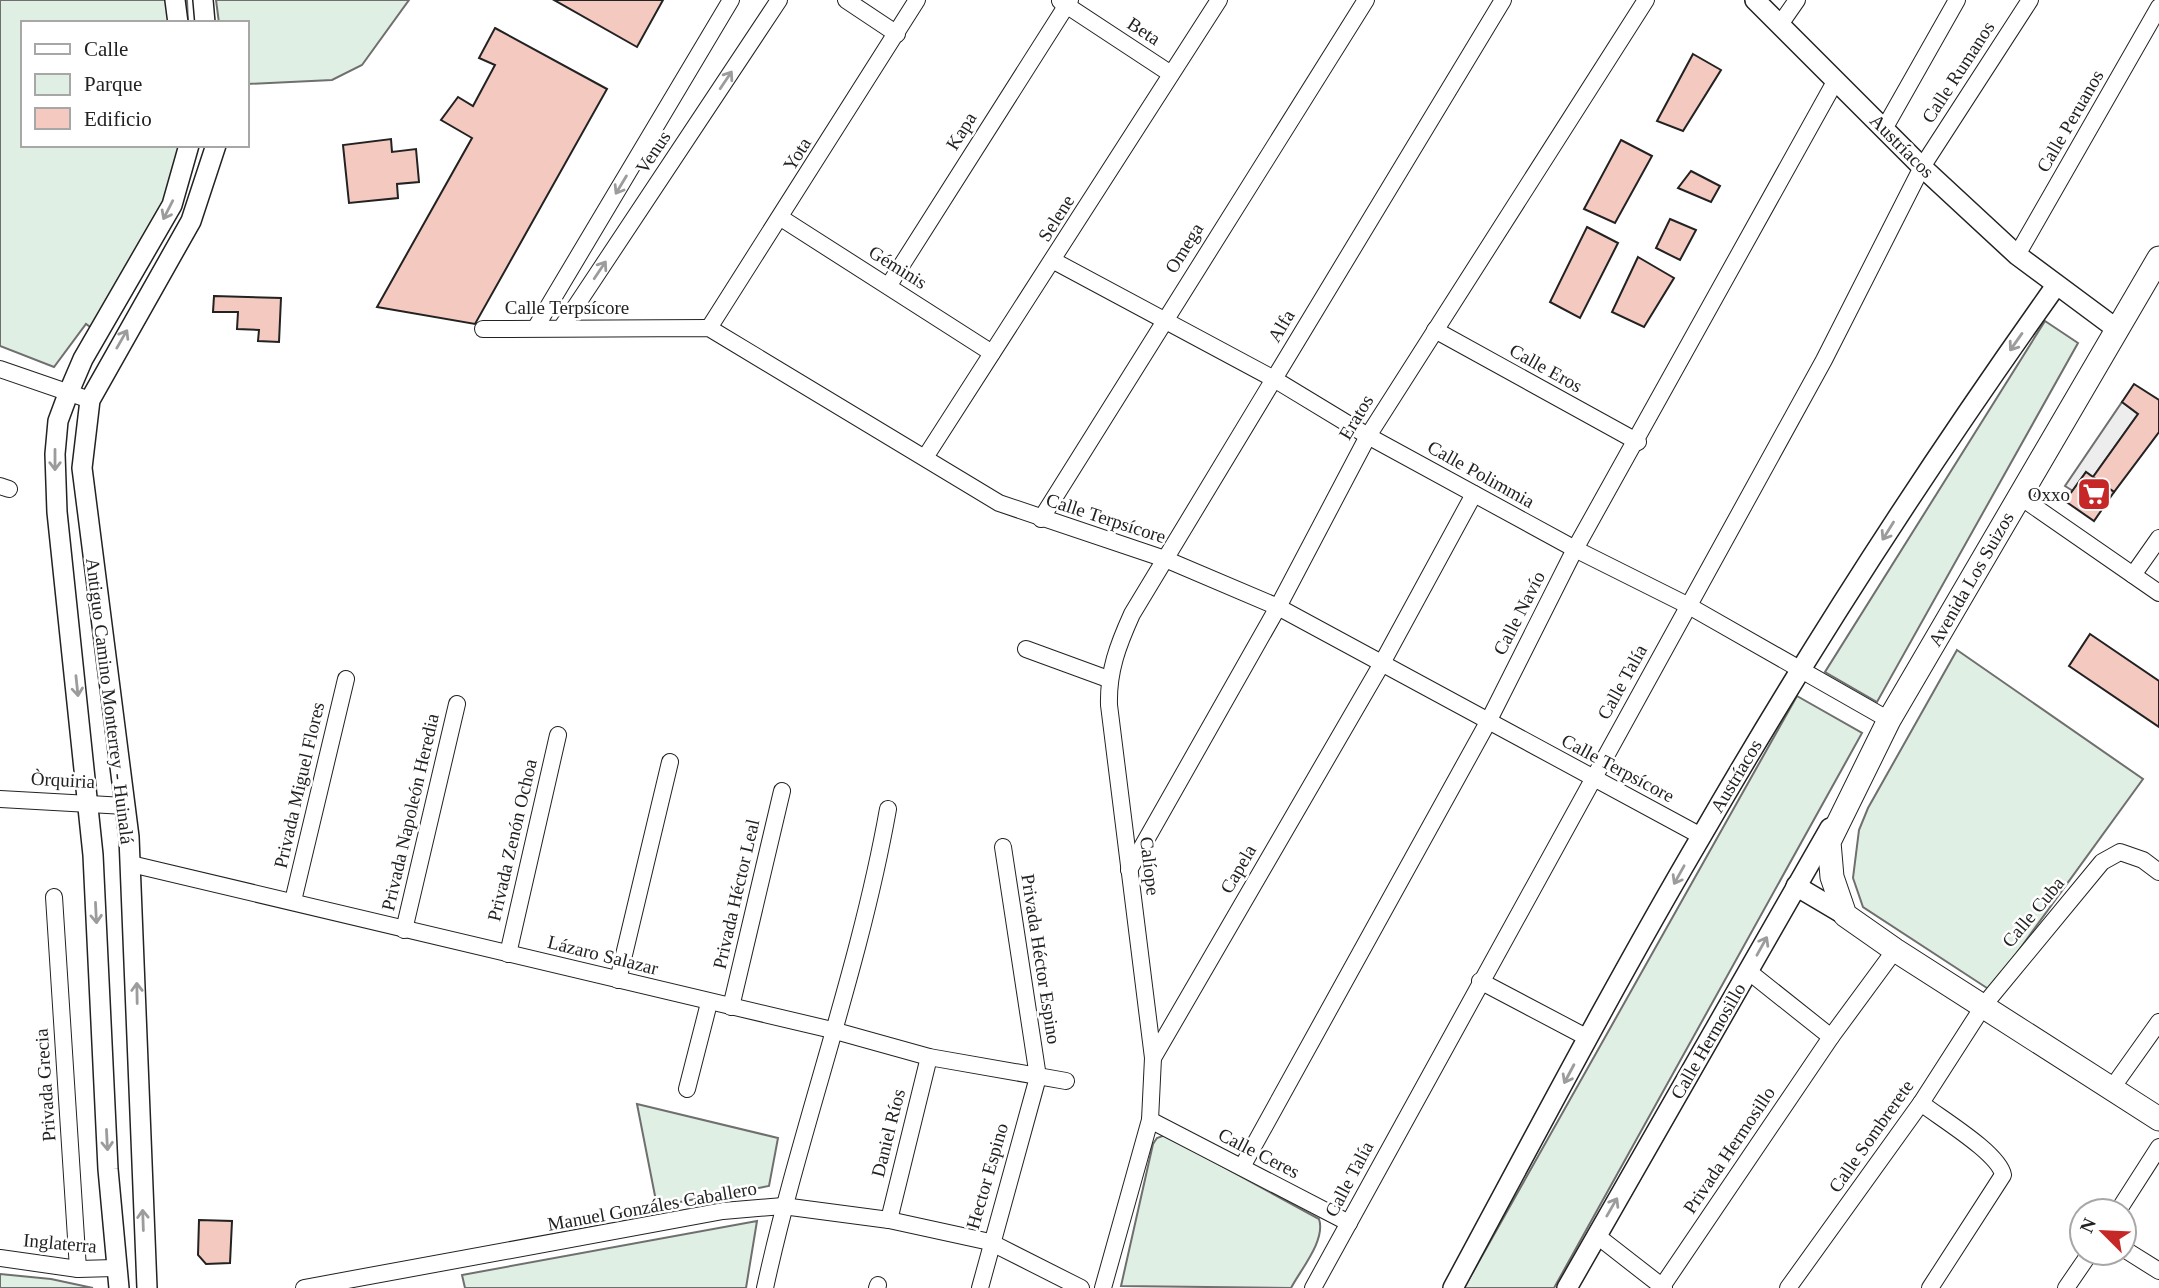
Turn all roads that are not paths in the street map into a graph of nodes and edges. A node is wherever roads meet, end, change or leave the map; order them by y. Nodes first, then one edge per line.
1 (175, 0) edge
2 (203, 0) edge
3 (731, 0) edge
4 (779, 0) edge
5 (846, 0) edge
6 (917, 0) edge
7 (1219, 0) edge
8 (1366, 0) edge
9 (1503, 0) edge
10 (1646, 0) edge
11 (1755, 0) edge
12 (1797, 0) edge
13 (1957, 0) edge
14 (2031, 0) edge
15 (1065, 2) edge
16 (2159, 7) edge
17 (178, 21) edge
18 (205, 21) edge
19 (1781, 23) junction
20 (897, 34) junction
21 (1171, 74) junction
22 (1836, 80) junction
23 (1884, 129) junction
24 (188, 147) edge
25 (215, 147) edge
26 (1922, 167) junction
27 (781, 218) junction
28 (2017, 255) junction
29 (2159, 258) edge
30 (1054, 261) junction
31 (889, 285) junction
32 (2055, 286) junction
33 (1164, 319) junction
34 (537, 327) junction
35 (562, 327) junction
36 (709, 328) junction
37 (483, 329) dead end
38 (1435, 330) junction
39 (2118, 330) junction
40 (992, 353) junction
41 (0, 369) edge
42 (1274, 379) junction
43 (68, 394) junction
44 (90, 400) junction
45 (1368, 436) junction
46 (1638, 442) junction
47 (926, 456) junction
48 (1475, 494) junction
49 (2019, 496) junction
50 (86, 511) junction
51 (57, 512) junction
52 (1041, 519) junction
53 (2159, 538) edge
54 (1575, 549) junction
55 (1165, 559) junction
56 (2133, 575) junction
57 (2159, 593) edge
58 (1689, 606) junction
59 (1278, 607) junction
60 (1026, 649) dead end
61 (1381, 666) junction
62 (1800, 669) junction
63 (346, 678) dead end
64 (1108, 679) junction
65 (457, 704) dead end
66 (1889, 720) junction
67 (1488, 722) junction
68 (558, 735) dead end
69 (670, 762) dead end
70 (1592, 779) junction
71 (782, 791) dead end
72 (1850, 794) junction
73 (0, 799) edge
74 (87, 802) junction
75 (125, 806) junction
76 (888, 810) dead end
77 (1701, 836) junction
78 (1003, 847) dead end
79 (131, 864) junction
80 (1129, 870) junction
81 (2159, 872) edge
82 (1796, 886) junction
83 (54, 897) dead end
84 (293, 901) junction
85 (1844, 915) junction
86 (404, 930) junction
87 (1895, 950) junction
88 (508, 954) junction
89 (1748, 971) junction
90 (618, 980) junction
91 (1480, 981) junction
92 (709, 1003) junction
93 (1984, 1005) junction
94 (731, 1007) junction
95 (2159, 1021) edge
96 (832, 1030) junction
97 (1831, 1037) junction
98 (1588, 1038) junction
99 (929, 1057) junction
100 (1153, 1058) junction
101 (1038, 1077) junction
102 (1066, 1081) dead end
103 (2112, 1088) junction
104 (687, 1089) dead end
105 (1921, 1103) junction
106 (2159, 1119) edge
107 (1150, 1120) junction
108 (2159, 1147) edge
109 (141, 1167) junction
110 (1242, 1167) junction
111 (108, 1169) junction
112 (2127, 1197) edge
113 (783, 1206) junction
114 (889, 1220) junction
115 (1349, 1223) junction
116 (1596, 1235) junction
117 (990, 1242) junction
118 (0, 1258) edge
119 (2138, 1258) edge
120 (2080, 1267) edge
121 (115, 1268) junction
122 (78, 1269) junction
123 (2159, 1271) edge
124 (119, 1288) edge
125 (147, 1288) edge
126 (304, 1288) edge
127 (765, 1288) edge
128 (980, 1288) edge
129 (1080, 1288) edge
130 (1103, 1288) edge
131 (1313, 1288) edge
132 (1453, 1288) edge
133 (1567, 1288) edge
134 (1663, 1288) edge
135 (1788, 1288) edge
136 (1930, 1288) edge
137 (2066, 1288) edge

1 - 17 street
2 - 18 street
3 -> 34 street, Venus
35 -> 4 street, Venus
5 - 20 street
6 - 20 street, Yota
7 - 21 street, Selene
8 - 33 street, Omega
9 - 42 street, Alfa
10 - 38 street, Eratos
11 - 19 street, Austríacos
12 - 19 street
13 - 23 street
14 - 26 street, Calle Rumanos
15 - 21 street, Beta
15 - 31 street, Kapa
16 - 28 street, Calle Peruanos
19 - 22 street, Austríacos
20 - 27 street, Yota
21 - 30 street, Selene
22 - 23 street, Austríacos
22 - 46 street, Calle Navío
23 - 26 street, Austríacos
24 -> 43 street, Antiguo Camino Monterrey - Huinalá
44 -> 25 street, Antiguo Camino Monterrey - Huinalá
26 - 28 street, Austríacos
26 - 58 street, Calle Talía
27 - 31 street, Géminis
27 - 36 street, Yota
28 - 32 street, Austríacos
29 - 39 main road, Avenida Los Suizos
30 - 33 street, Calle Polimmia
30 - 40 street, Selene
31 - 40 street, Géminis
32 - 39 street, Austríacos
32 -> 62 street, Austríacos
33 - 42 street, Calle Polimmia
33 - 52 street, Omega
34 - 35 street, Calle Terpsícore
34 - 37 street, Calle Terpsícore
35 - 36 street, Calle Terpsícore
36 - 47 street, Calle Terpsícore
38 - 45 street, Eratos
38 - 46 street, Calle Eros
39 - 49 main road, Avenida Los Suizos
40 - 47 street, Selene
41 - 43 street
42 - 45 street, Calle Polimmia
42 - 55 street, Alfa
43 - 44 street
43 -> 51 street, Antiguo Camino Monterrey - Huinalá
44 - 50 street, Antiguo Camino Monterrey - Huinalá
45 - 48 street, Calle Polimmia
45 - 59 street, Eratos
46 - 54 street, Calle Navío
47 - 52 street, Calle Terpsícore
48 - 54 street, Calle Polimmia
48 - 61 street, Capela
49 - 56 street
49 - 66 main road, Avenida Los Suizos
50 - 51 street
50 - 75 street, Antiguo Camino Monterrey - Huinalá
51 -> 74 street, Antiguo Camino Monterrey - Huinalá
52 - 55 street, Calle Terpsícore
53 - 56 street
54 - 58 street, Calle Polimmia
54 - 67 street, Calle Navío
55 - 59 street, Calle Terpsícore
55 - 64 street, Alfa
56 - 57 street
58 - 62 street, Calle Polimmia
58 - 70 street, Calle Talía
59 - 61 street, Calle Terpsícore
59 - 80 street, Eratos
60 - 64 street
61 - 67 street, Calle Terpsícore
61 - 100 street, Capela
62 - 66 street, Calle Polimmia
62 - 77 street, Austríacos
63 - 84 street, Privada Miguel Flores
64 - 80 street, Calíope
65 - 86 street, Privada Napoleón Heredia
66 - 72 main road, Avenida Los Suizos
67 - 70 street, Calle Terpsícore
67 - 110 street, Calle Navío
68 - 88 street, Privada Zenón Ochoa
69 - 90 street
70 - 77 street, Calle Terpsícore
70 - 91 street, Calle Talía
71 - 94 street, Privada Héctor Leal
72 - 82 street, Calle Hermosillo
72 - 85 main road, Avenida Los Suizos
73 - 74 street, Òrquiria
74 - 75 street, Òrquiria
74 -> 111 street, Antiguo Camino Monterrey - Huinalá
75 - 79 street, Antiguo Camino Monterrey - Huinalá
76 - 96 street
77 -> 98 street, Austríacos
78 - 101 street, Privada Héctor Espino
79 - 84 street, Lázaro Salazar
109 -> 79 street, Antiguo Camino Monterrey - Huinalá
80 - 100 street, Calíope
81 - 93 street, Calle Cuba
82 - 85 street
89 -> 82 street, Calle Hermosillo
83 - 122 street, Privada Grecia
84 - 86 street, Lázaro Salazar
85 - 87 main road
86 - 88 street, Lázaro Salazar
87 - 93 main road
87 - 97 street, Privada Hermosillo
88 - 90 street, Lázaro Salazar
89 - 97 street
116 -> 89 street, Calle Hermosillo
90 - 92 street, Lázaro Salazar
91 - 98 street
91 - 115 street, Calle Talía
92 - 94 street, Lázaro Salazar
92 - 104 street
93 - 103 main road
93 - 105 street, Calle Sombrerete
94 - 96 street, Lázaro Salazar
95 - 103 street
96 - 99 street, Lázaro Salazar
96 - 113 street
97 - 134 street, Privada Hermosillo
98 -> 132 street, Austríacos
99 - 101 street, Lázaro Salazar
99 - 114 street, Daniel Ríos
100 - 107 street, Capela
101 - 102 street, Lázaro Salazar
101 - 117 street, Hector Espino
103 - 106 main road
105 - 135 street, Calle Sombrerete
105 - 136 street
107 - 110 street, Calle Ceres
107 - 130 street, Capela
108 - 112 street
109 - 111 street
125 -> 109 street, Antiguo Camino Monterrey - Huinalá
110 - 115 street, Calle Ceres
111 - 121 street, Antiguo Camino Monterrey - Huinalá
113 - 114 street, Manuel Gonzáles Caballero
113 - 126 street, Manuel Gonzáles Caballero
113 - 127 street
114 - 117 street, Manuel Gonzáles Caballero
115 - 131 street, Calle Talía
116 - 133 street, Calle Hermosillo
116 - 134 street
117 - 128 street, Hector Espino
117 - 129 street, Manuel Gonzáles Caballero
118 - 122 street, Inglaterra
119 - 123 street
120 - 137 street
121 - 122 street, Inglaterra
121 - 124 street, Antiguo Camino Monterrey - Huinalá

